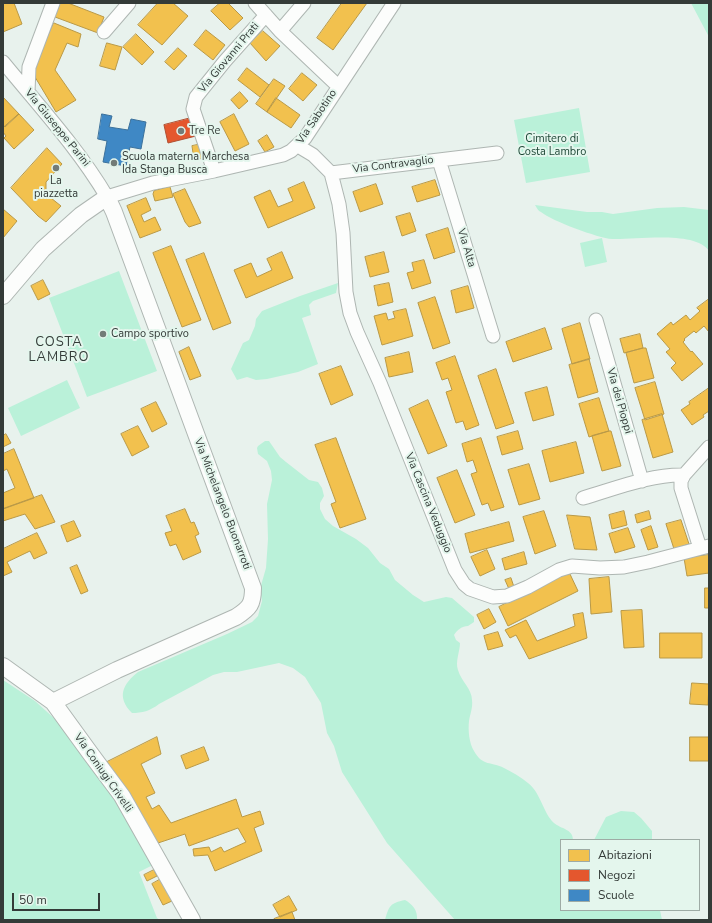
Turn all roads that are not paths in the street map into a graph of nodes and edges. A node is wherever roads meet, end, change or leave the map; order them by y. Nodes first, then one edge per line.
1 (53, 3) edge
2 (129, 3) edge
3 (255, 3) edge
4 (304, 3) edge
5 (394, 3) edge
6 (266, 15) junction
7 (280, 31) junction
8 (104, 32) dead end
9 (3, 62) edge
10 (338, 86) junction
11 (28, 92) junction
12 (298, 146) junction
13 (497, 153) dead end
14 (439, 160) junction
15 (214, 171) junction
16 (331, 173) junction
17 (107, 197) junction
18 (3, 296) edge
19 (596, 320) dead end
20 (493, 336) dead end
21 (709, 447) edge
22 (684, 475) junction
23 (642, 481) junction
24 (583, 498) dead end
25 (704, 547) edge
26 (3, 666) edge
27 (53, 702) junction
28 (192, 920) edge

1 - 11 street
2 - 8 street
3 - 6 street
4 - 7 street
5 - 10 street, Via Sabotino
6 - 7 street
6 - 15 street, Via Giovanni Prati
7 - 10 street
9 - 11 street, Via Giuseppe Parini
10 - 12 street, Via Sabotino
11 - 17 street, Via Giuseppe Parini
12 - 15 street, Via Sabotino
12 - 16 street
13 - 14 street, Via Contravaglio
14 - 16 street, Via Contravaglio
14 - 20 street, Via Alta
15 - 17 street, Via Sabotino
16 - 25 street, Via Cascina Veduggio
17 - 18 street
17 - 27 street, Via Michelangelo Buonarroti
19 - 23 street, Via dei Pioppi
21 - 22 street
22 - 23 street
22 - 25 street
23 - 24 street
26 - 27 street, Via Coniugi Crivelli
27 - 28 street, Via Coniugi Crivelli

